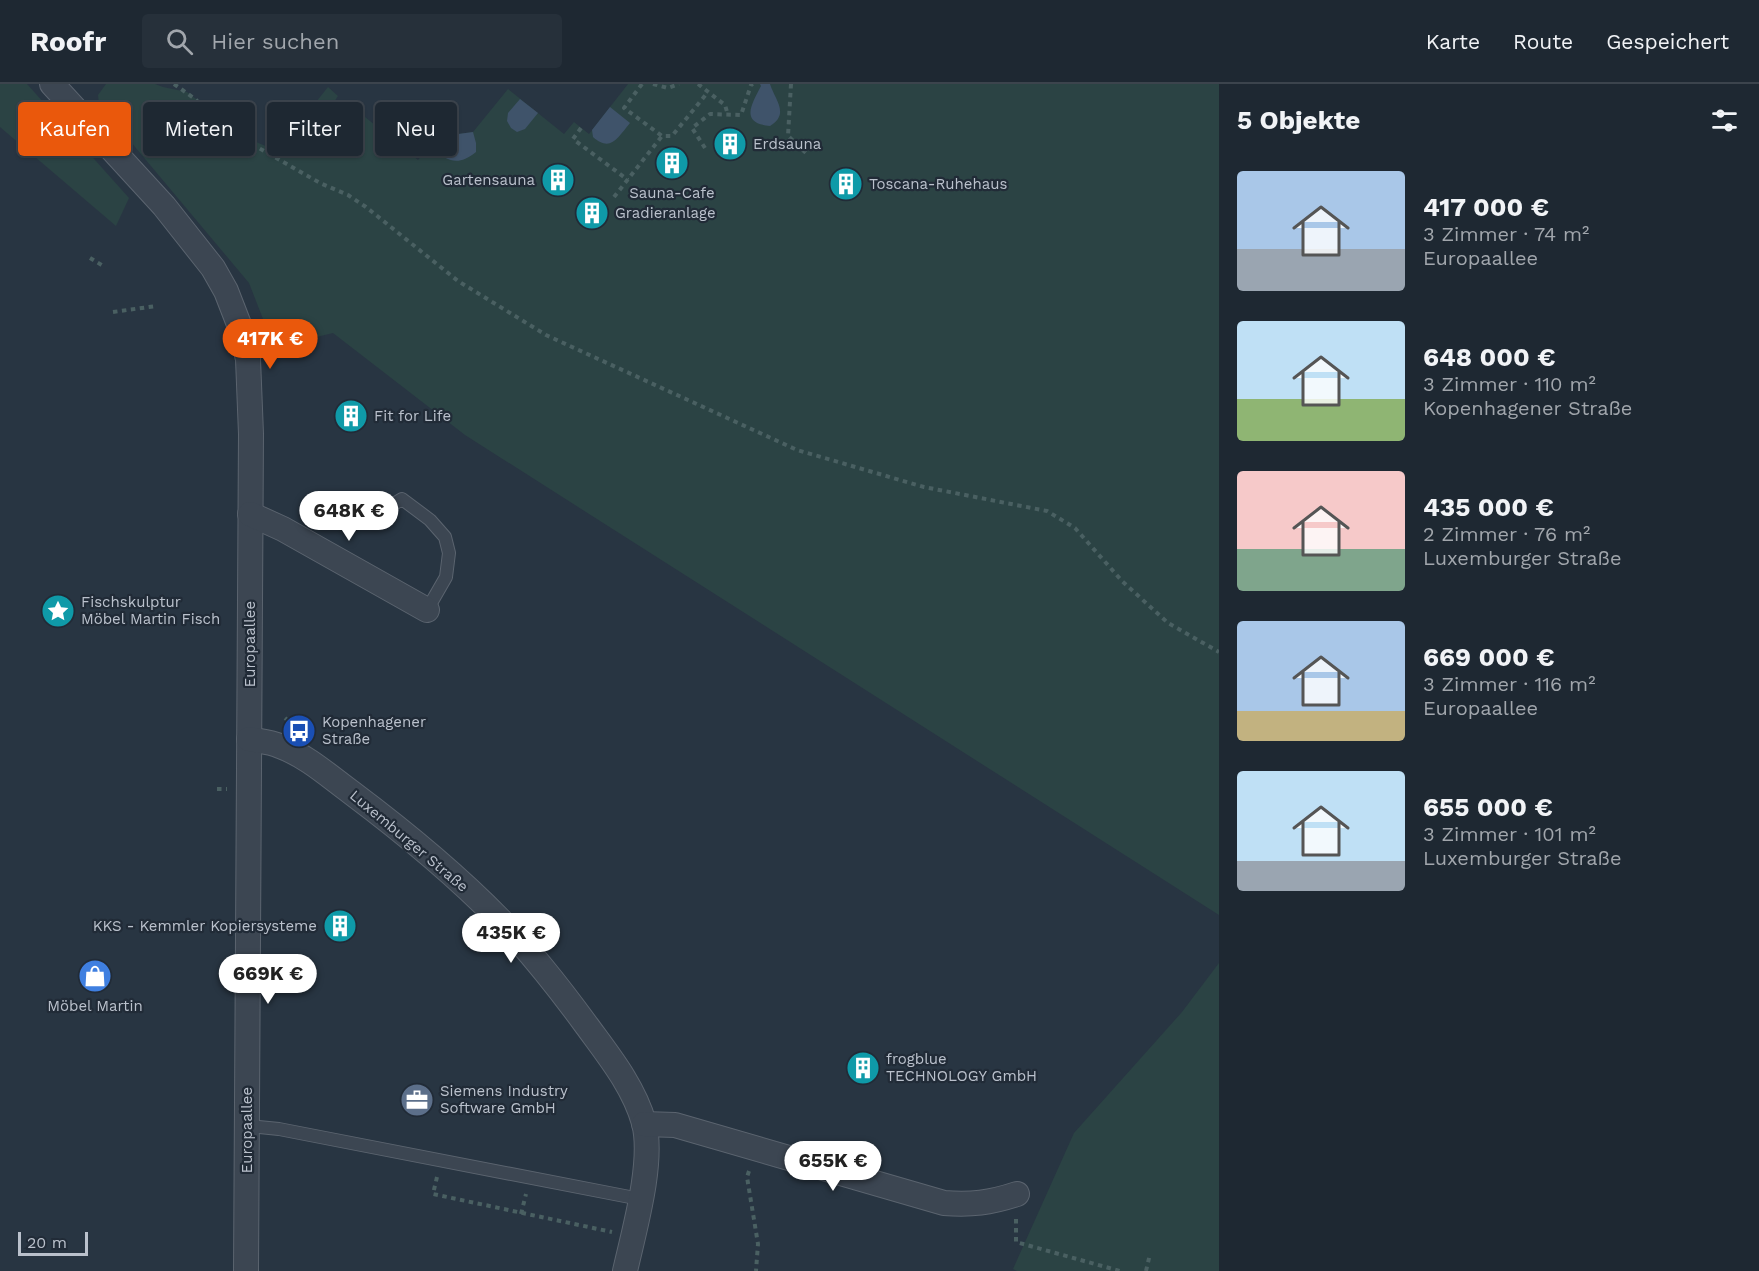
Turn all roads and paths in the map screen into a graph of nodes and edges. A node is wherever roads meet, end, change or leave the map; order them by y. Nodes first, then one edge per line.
1 (52, 84) edge
2 (174, 84) edge
3 (642, 84) edge
4 (653, 84) edge
5 (679, 84) edge
6 (698, 84) edge
7 (753, 84) edge
8 (791, 84) edge
9 (708, 92) junction
10 (728, 115) junction
11 (581, 128) dead end
12 (662, 136) junction
13 (705, 148) dead end
14 (806, 153) dead end
15 (628, 180) junction
16 (614, 197) dead end
17 (90, 258) dead end
18 (105, 267) dead end
19 (156, 306) dead end
20 (113, 312) dead end
21 (347, 499) dead end
22 (250, 514) junction
23 (427, 610) joint
24 (1219, 652) edge
25 (249, 739) junction
26 (644, 1124) junction
27 (248, 1126) junction
28 (749, 1169) dead end
29 (434, 1194) dead end
30 (1017, 1194) joint
31 (640, 1199) junction
32 (633, 1236) junction
33 (1150, 1254) dead end
34 (246, 1271) edge
35 (625, 1271) edge
36 (756, 1271) edge
37 (1120, 1271) edge
38 (1146, 1271) edge

1 - 22 street, Europaallee
2 - 24 path
3 - 12 path
4 - 5 path
6 - 9 path
7 - 10 path
8 - 14 path
9 - 10 path
9 - 12 path
10 - 13 path
11 - 15 path
12 - 15 path
15 - 16 path
17 - 18 path
19 - 20 path
21 - 23 lane
22 - 23 street
22 - 25 street, Europaallee
25 - 26 street, Luxemburger Straße
25 - 27 street, Europaallee
26 - 30 street
26 - 31 street, Luxemburger Straße
27 - 31 lane
27 - 34 street, Europaallee
28 - 36 path
29 - 32 path
30 - 37 path
31 - 32 street, Luxemburger Straße
32 - 35 street, Luxemburger Straße
33 - 38 path

